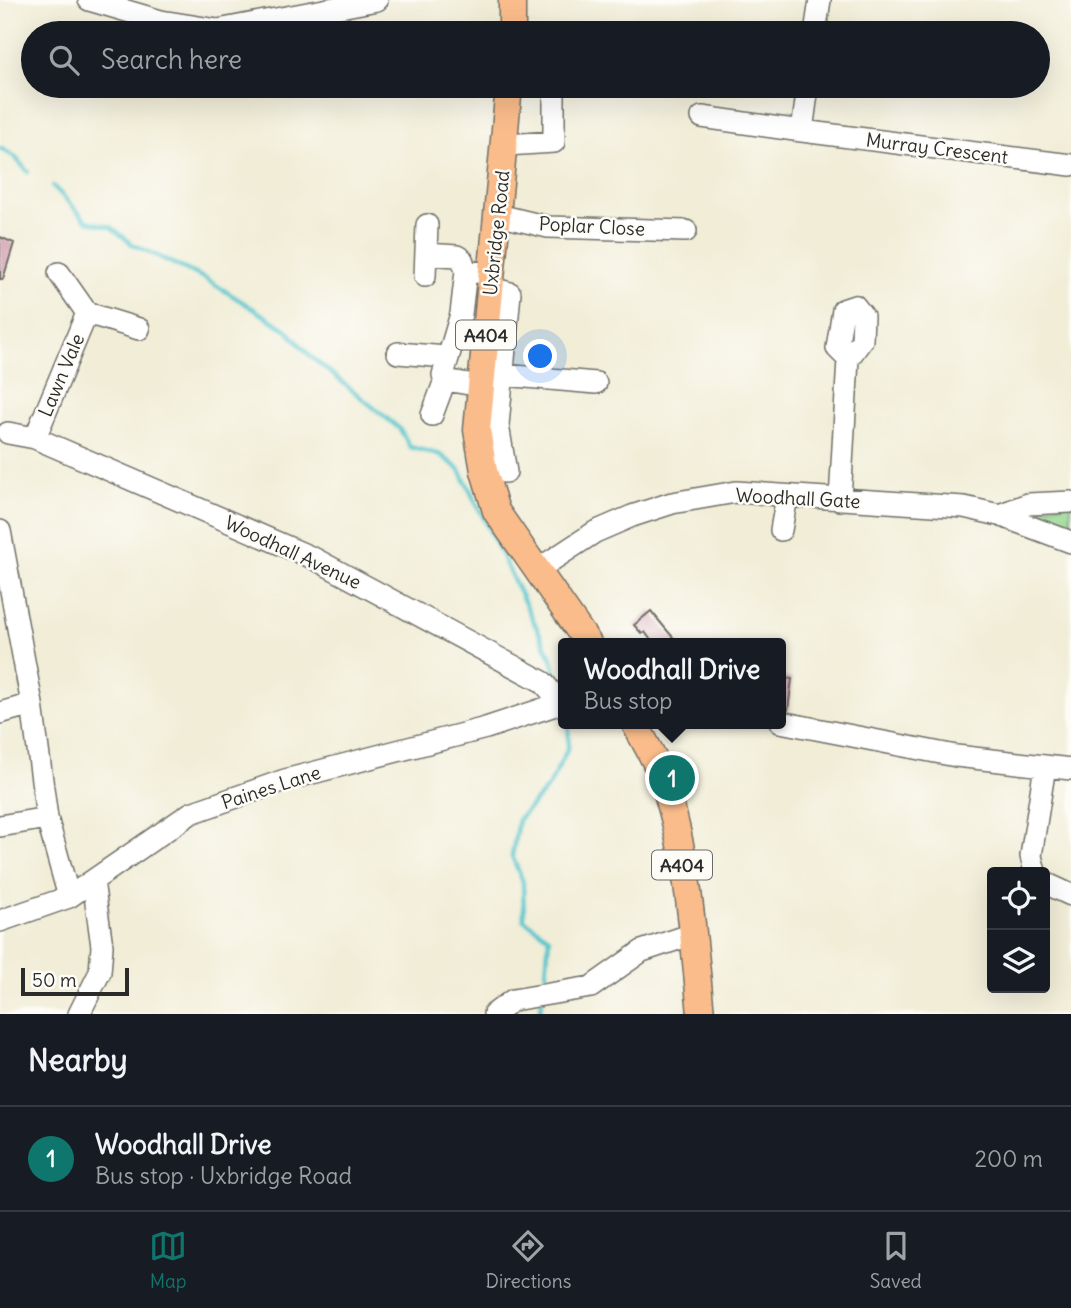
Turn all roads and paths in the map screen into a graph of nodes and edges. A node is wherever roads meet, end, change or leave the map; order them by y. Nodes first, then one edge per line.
1 (89, 0) edge
2 (377, 0) edge
3 (512, 0) edge
4 (820, 0) edge
5 (161, 21) edge
6 (266, 21) edge
7 (512, 21) edge
8 (817, 21) edge
9 (508, 98) edge
10 (554, 98) edge
11 (806, 98) edge
12 (702, 117) dead end
13 (802, 131) junction
14 (506, 145) junction
15 (1071, 165) edge
16 (498, 215) junction
17 (427, 225) dead end
18 (686, 231) dead end
19 (426, 254) junction
20 (466, 271) junction
21 (59, 273) dead end
22 (425, 276) dead end
23 (491, 281) junction
24 (88, 313) junction
25 (139, 329) dead end
26 (398, 353) dead end
27 (446, 357) junction
28 (849, 359) dead end
29 (445, 380) junction
30 (492, 380) junction
31 (596, 383) dead end
32 (432, 415) dead end
33 (8, 433) dead end
34 (34, 438) junction
35 (787, 496) junction
36 (840, 500) junction
37 (1071, 502) edge
38 (999, 515) junction
39 (781, 530) dead end
40 (0, 531) edge
41 (1071, 542) edge
42 (537, 570) junction
43 (4, 575) edge
44 (585, 638) edge
45 (558, 699) edge
46 (32, 704) junction
47 (558, 704) edge
48 (0, 713) edge
49 (786, 723) edge
50 (637, 729) edge
51 (1045, 766) junction
52 (1071, 769) edge
53 (47, 818) junction
54 (0, 825) edge
55 (1034, 867) edge
56 (93, 881) junction
57 (1050, 885) edge
58 (1071, 895) edge
59 (69, 897) junction
60 (0, 920) edge
61 (693, 934) junction
62 (79, 1014) edge
63 (494, 1014) edge
64 (701, 1014) edge

1 - 5 street
2 - 6 street
3 - 7 main road
4 - 8 street
9 - 14 main road, Uxbridge Road / A404
10 - 14 street
11 - 13 street
12 - 13 street, Murray Crescent
13 - 15 street, Murray Crescent
14 - 16 main road, Uxbridge Road / A404
16 - 18 street, Poplar Close
16 - 23 main road, Uxbridge Road / A404
17 - 19 street
19 - 20 street
19 - 22 street
20 - 23 street
20 - 27 street
21 - 24 street, Lawn Vale
23 - 30 main road, Uxbridge Road / A404
24 - 25 street, Lawn Vale
24 - 34 street, Lawn Vale
26 - 27 street
27 - 29 street
28 - 36 street
29 - 30 street
29 - 32 street
30 - 31 street
30 - 42 main road, Uxbridge Road / A404
33 - 34 street, Woodhall Avenue
34 - 45 street, Woodhall Avenue
35 - 36 street, Woodhall Gate
35 - 39 street
35 - 42 street, Woodhall Gate
36 - 38 street, Woodhall Gate
37 - 38 street
38 - 41 street, Woodhall Gate
40 - 43 street
42 - 44 main road, Uxbridge Road / A404
43 - 46 street
46 - 48 street
46 - 53 street
47 - 56 street, Paines Lane
49 - 51 street
50 - 61 main road, A404
51 - 52 street
51 - 55 street
53 - 54 street
53 - 59 street
56 - 59 street, Paines Lane
56 - 62 street
57 - 58 street
59 - 60 street, Paines Lane
61 - 63 street
61 - 64 main road, A404

